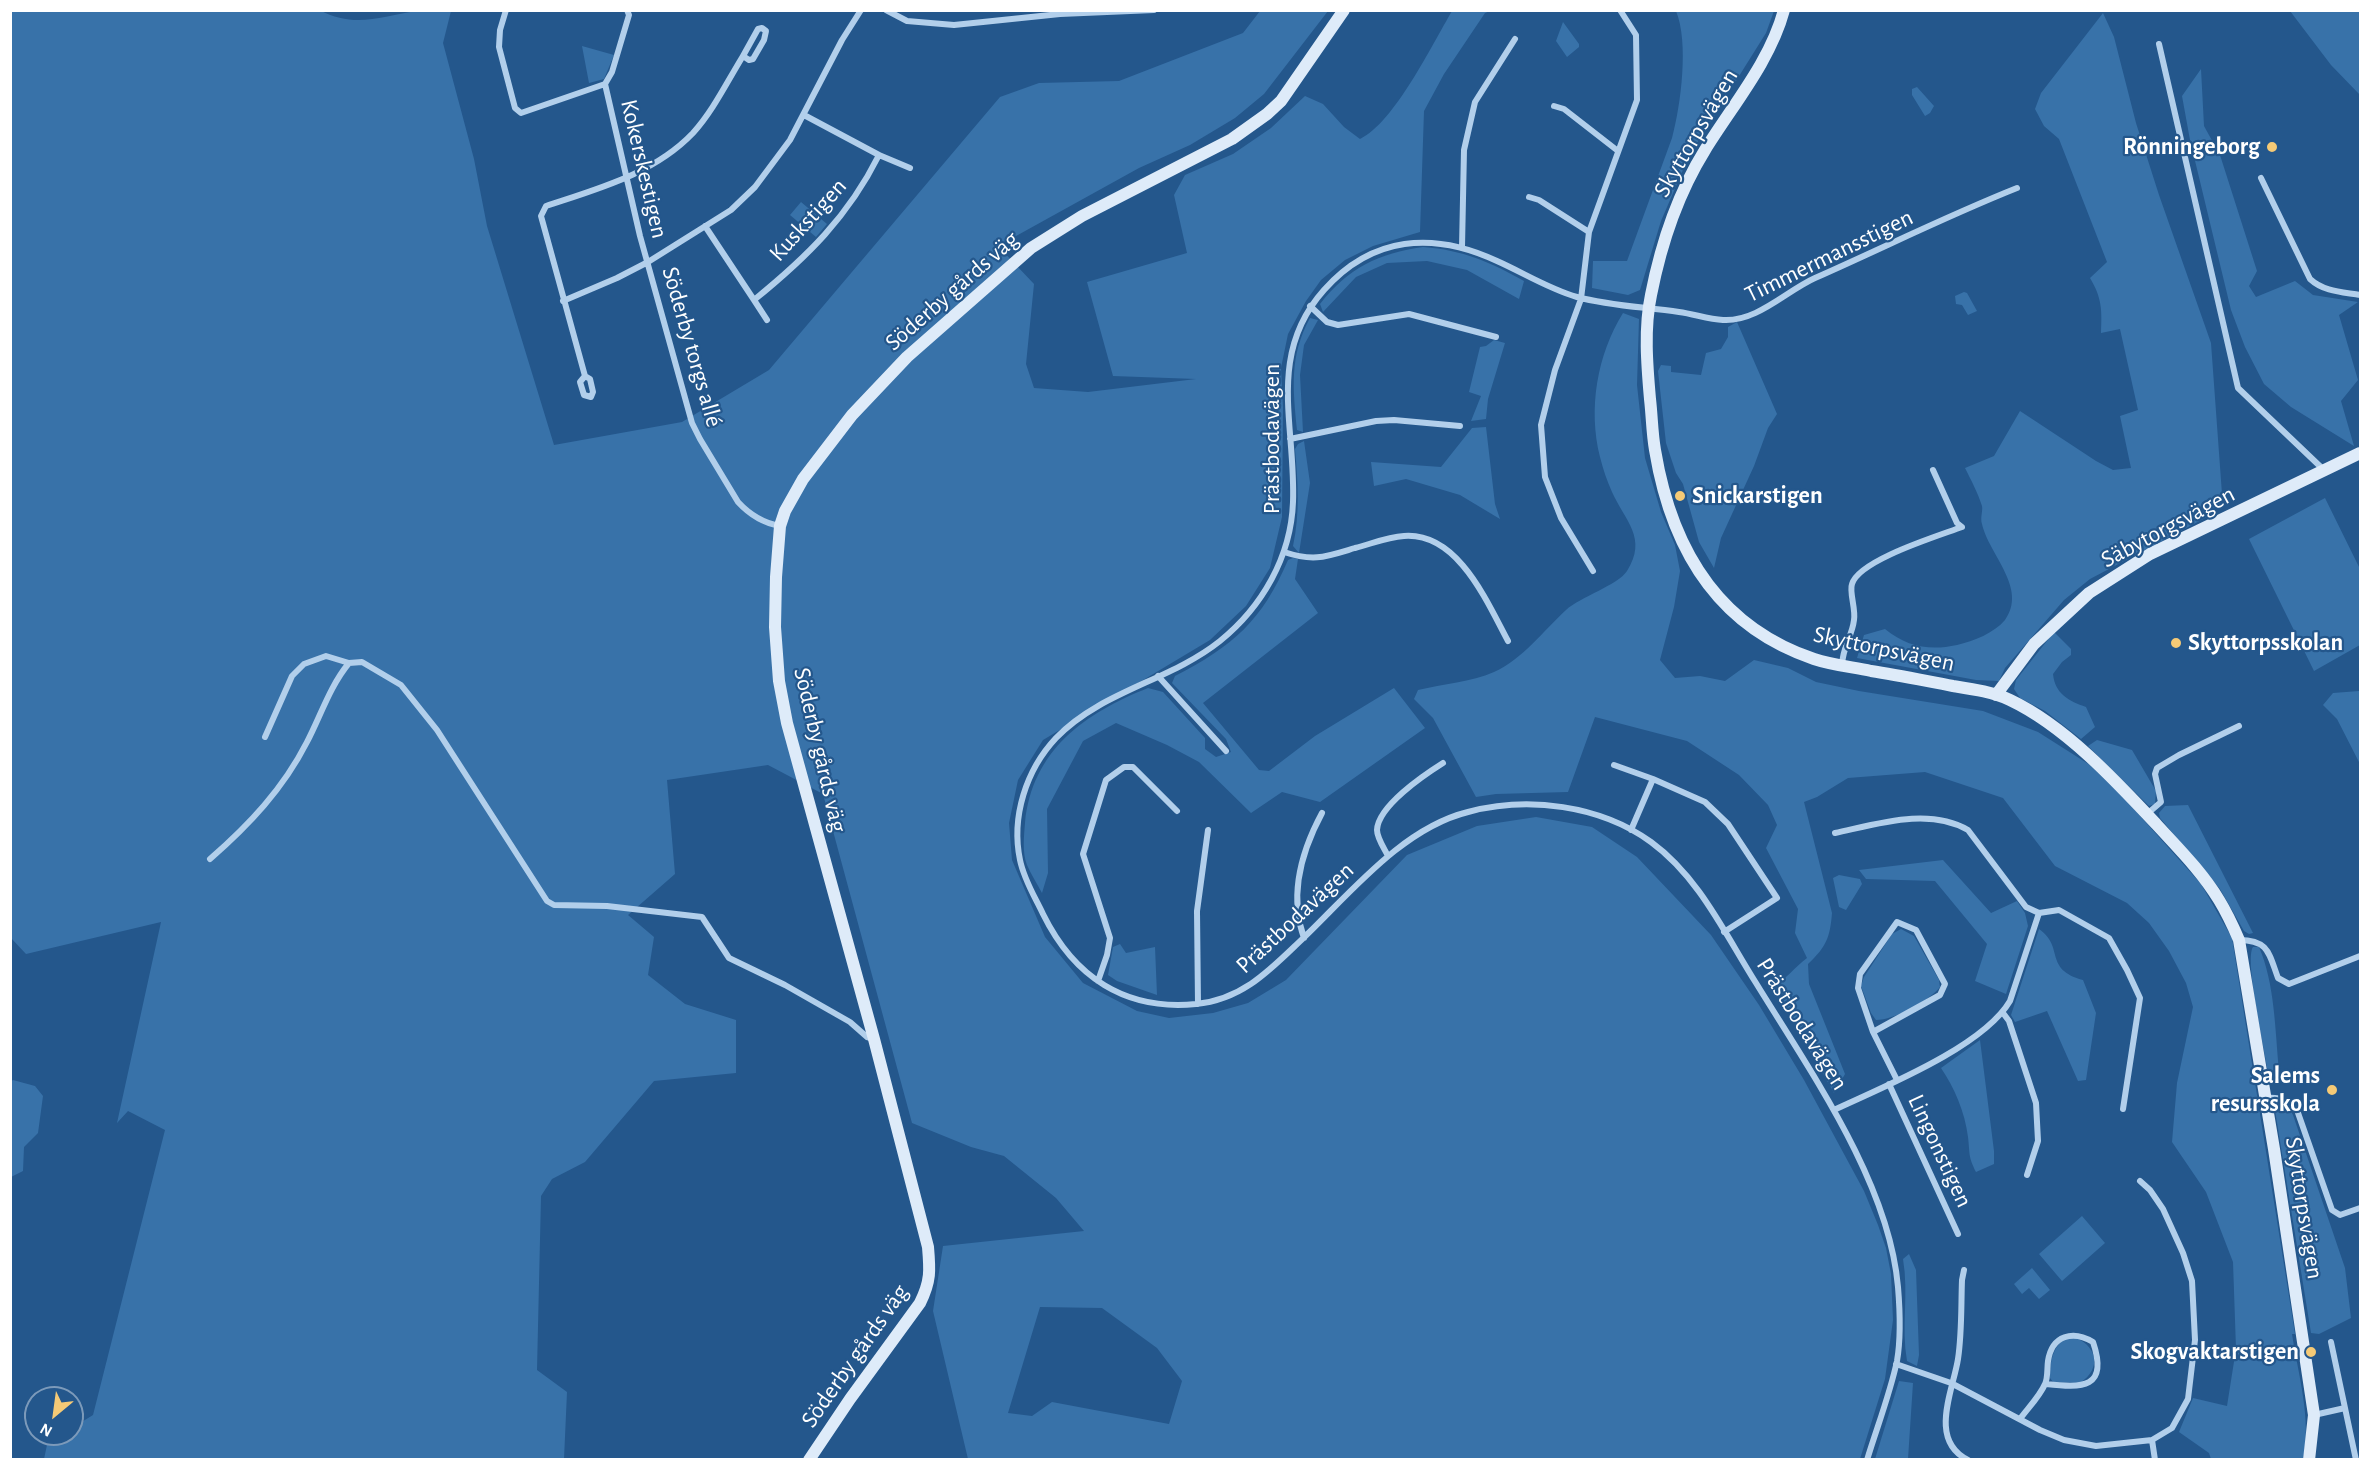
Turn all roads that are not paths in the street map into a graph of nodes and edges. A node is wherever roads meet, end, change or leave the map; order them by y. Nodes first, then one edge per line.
1 (506, 10) edge
2 (627, 10) edge
3 (861, 10) edge
4 (886, 10) edge
5 (1154, 10) edge
6 (1344, 10) edge
7 (1620, 10) edge
8 (1784, 10) edge
9 (1515, 39) dead end
10 (2159, 44) dead end
11 (743, 56) junction
12 (605, 84) junction
13 (1554, 106) dead end
14 (804, 115) junction
15 (1618, 151) junction
16 (879, 155) junction
17 (910, 168) dead end
18 (628, 178) junction
19 (2261, 178) dead end
20 (2017, 188) dead end
21 (1529, 197) dead end
22 (705, 226) junction
23 (1589, 232) junction
24 (1462, 248) junction
25 (648, 262) junction
26 (2361, 295) edge
27 (1581, 298) junction
28 (754, 300) junction
29 (563, 301) junction
30 (1311, 306) junction
31 (1649, 307) junction
32 (767, 320) dead end
33 (1496, 337) dead end
34 (585, 376) dead end
35 (1460, 426) dead end
36 (1290, 439) junction
37 (2361, 453) edge
38 (1933, 470) dead end
39 (2325, 471) junction
40 (780, 526) junction
41 (1284, 552) junction
42 (1593, 571) dead end
43 (1508, 641) dead end
44 (349, 663) junction
45 (1842, 666) junction
46 (1158, 676) junction
47 (1996, 695) junction
48 (2239, 726) dead end
49 (265, 737) dead end
50 (1226, 751) dead end
51 (1443, 763) dead end
52 (1614, 765) dead end
53 (1653, 779) junction
54 (1177, 811) dead end
55 (1322, 813) dead end
56 (2147, 814) junction
57 (1208, 830) dead end
58 (1631, 830) junction
59 (1835, 833) dead end
60 (1388, 856) junction
61 (210, 859) dead end
62 (2039, 913) junction
63 (1724, 932) junction
64 (1304, 938) junction
65 (2239, 940) junction
66 (2361, 956) edge
67 (1098, 981) junction
68 (1198, 1004) junction
69 (2003, 1013) junction
70 (1873, 1032) junction
71 (874, 1039) junction
72 (1897, 1080) junction
73 (1889, 1084) junction
74 (2265, 1098) junction
75 (2123, 1108) dead end
76 (1834, 1110) junction
77 (2027, 1175) dead end
78 (2140, 1181) dead end
79 (2361, 1208) edge
80 (1958, 1234) dead end
81 (1964, 1270) dead end
82 (2331, 1342) dead end
83 (1896, 1364) junction
84 (1951, 1383) junction
85 (2046, 1384) junction
86 (2345, 1408) junction
87 (2314, 1415) junction
88 (2020, 1419) junction
89 (2152, 1440) junction
90 (809, 1460) edge
91 (1867, 1460) edge
92 (1968, 1460) edge
93 (2155, 1460) edge
94 (2309, 1460) edge
95 (2356, 1460) edge

1 - 12 street, Kokerskestigen
2 - 12 street, Kokerskestigen
3 - 14 street, Söderby torgs allé
4 - 5 street
6 - 40 street, Söderby gårds väg
7 - 15 street
8 - 31 street, Skyttorpsvägen
9 - 24 street
10 - 39 street
11 - 11 street
11 - 18 street
12 - 18 street, Kokerskestigen
13 - 15 street
14 - 16 street
14 - 22 street, Söderby torgs allé
15 - 23 street
16 - 17 street
16 - 28 street, Kuskstigen
18 - 25 street, Kokerskestigen
18 - 29 street
19 - 26 street
20 - 31 street, Timmermansstigen
21 - 23 street
22 - 25 street, Söderby torgs allé
22 - 28 street, Kuskstigen
23 - 27 street
24 - 27 street, Prästbodavägen
24 - 30 street, Prästbodavägen
25 - 29 street
25 - 40 street, Söderby torgs allé
27 - 31 street, Prästbodavägen
27 - 42 street
28 - 32 street, Kuskstigen
29 - 34 street
30 - 33 street
30 - 36 street, Prästbodavägen
31 - 45 street, Skyttorpsvägen
35 - 36 street
36 - 41 street, Prästbodavägen
37 - 39 street, Säbytorgsvägen
38 - 45 street
39 - 47 street, Säbytorgsvägen
40 - 71 street, Söderby gårds väg
41 - 43 street
41 - 46 street, Prästbodavägen
44 - 49 street
44 - 61 street
44 - 71 street
45 - 47 street, Skyttorpsvägen
46 - 50 street
46 - 67 street, Prästbodavägen
47 - 56 street, Skyttorpsvägen
48 - 56 street
51 - 60 street
52 - 53 street
53 - 58 street
53 - 63 street
54 - 67 street
55 - 64 street
56 - 65 street, Skyttorpsvägen
57 - 68 street
58 - 60 street, Prästbodavägen
58 - 63 street, Prästbodavägen
59 - 62 street
60 - 64 street, Prästbodavägen
62 - 69 street, Lingonstigen
62 - 75 street
63 - 76 street, Prästbodavägen
64 - 68 street, Prästbodavägen
65 - 66 street
65 - 74 street, Skyttorpsvägen
67 - 68 street, Prästbodavägen
69 - 72 street, Lingonstigen
69 - 77 street
70 - 70 street, Lingonstigen
70 - 72 street, Lingonstigen
71 - 90 street, Söderby gårds väg
72 - 73 street, Lingonstigen
73 - 76 street, Lingonstigen
73 - 80 street, Lingonstigen
74 - 79 street
74 - 87 street, Skyttorpsvägen
76 - 83 street, Prästbodavägen
78 - 89 street
81 - 84 street
82 - 86 street
83 - 84 street
83 - 91 street, Prästbodavägen
84 - 88 street
84 - 92 street
85 - 85 street
85 - 88 street
86 - 87 street
86 - 95 street
87 - 94 street, Skyttorpsvägen
88 - 89 street
89 - 93 street

